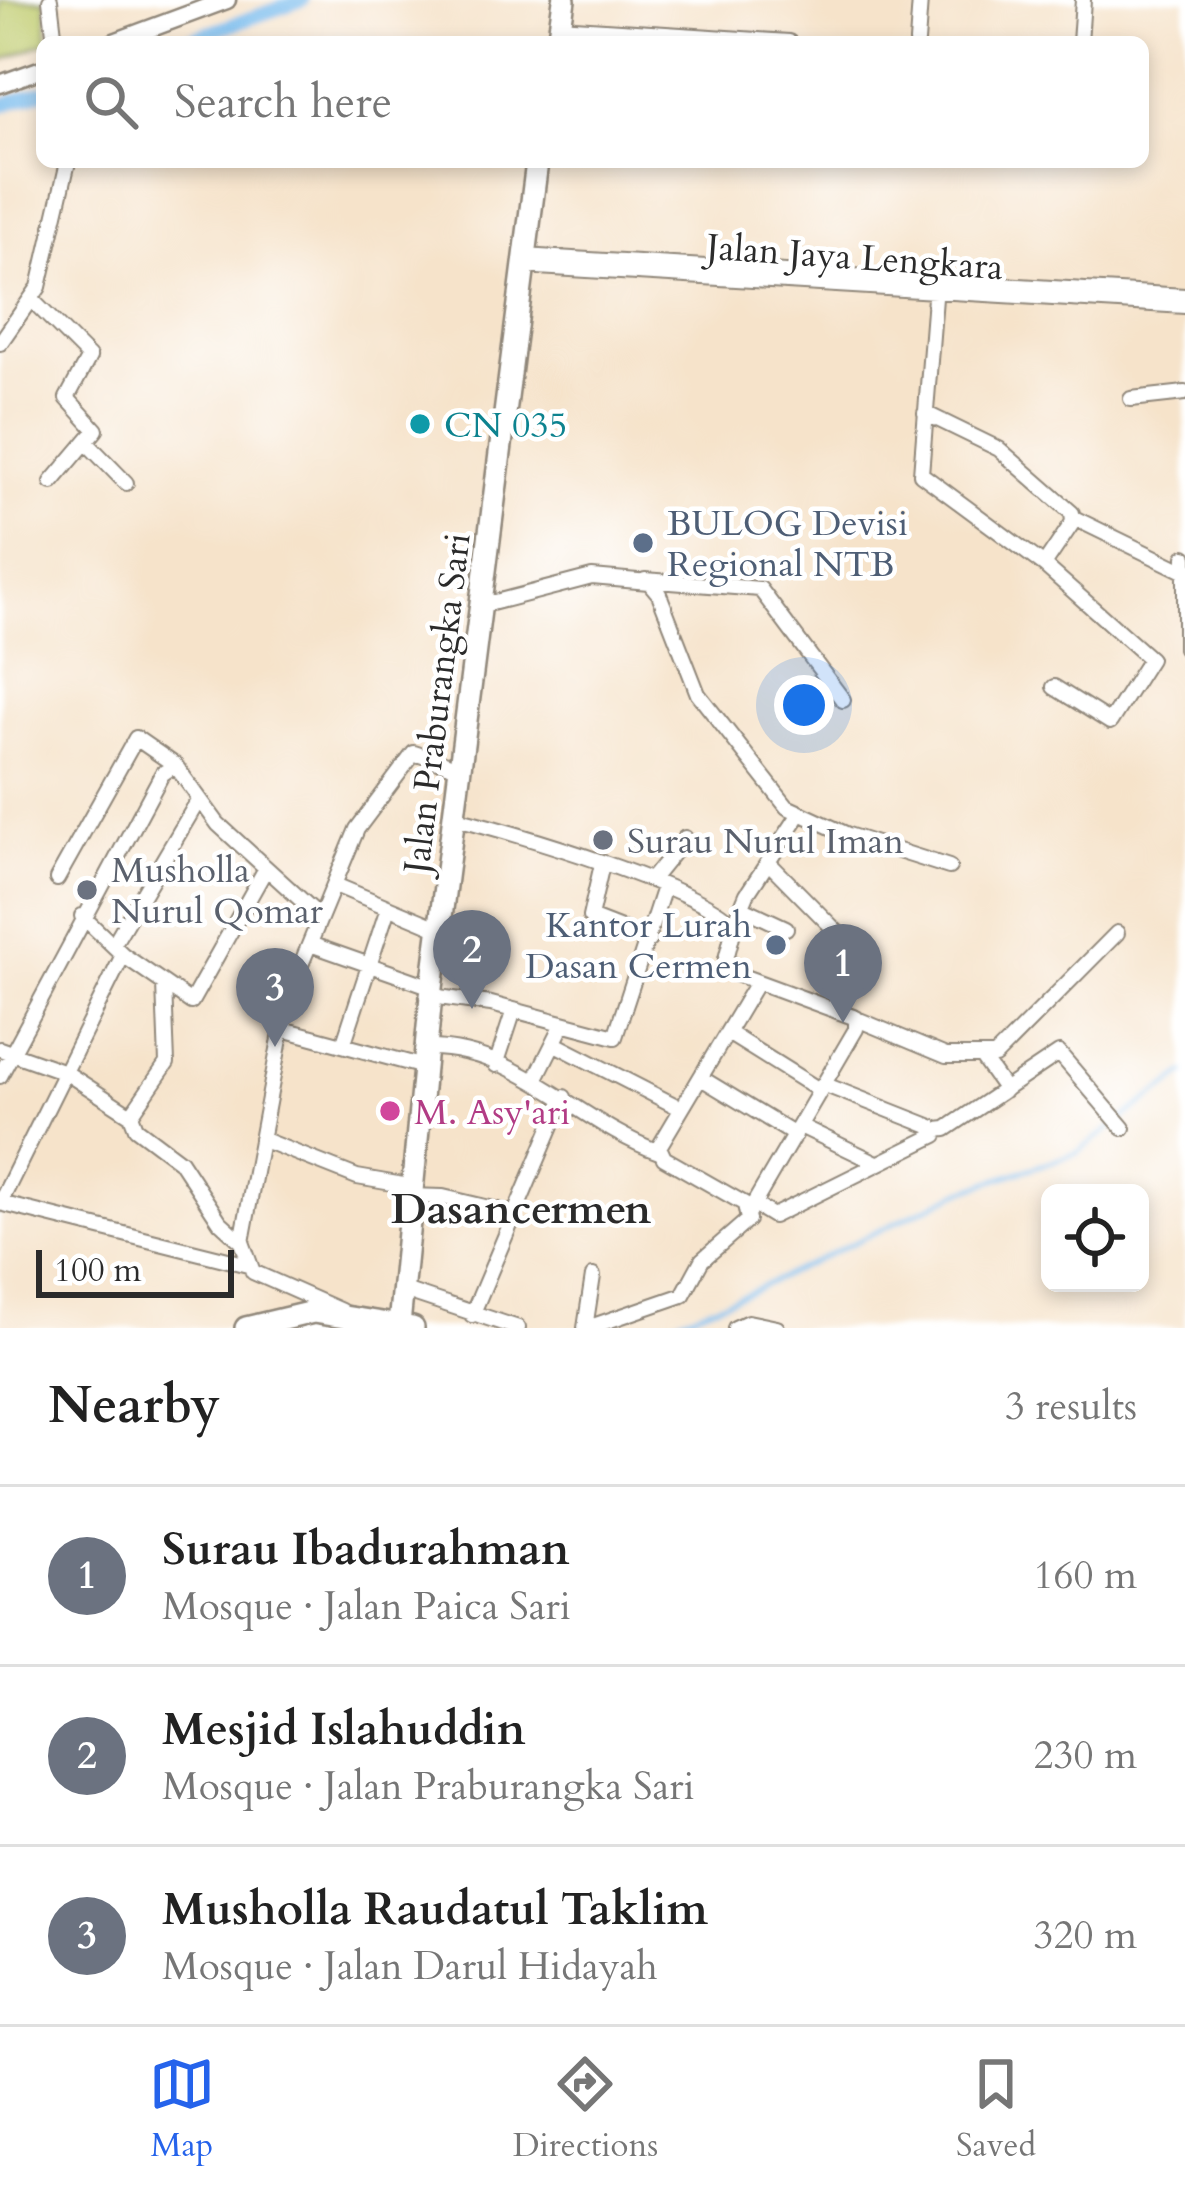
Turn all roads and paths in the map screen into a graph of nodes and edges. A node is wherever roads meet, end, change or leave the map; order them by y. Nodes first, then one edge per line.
1 (50, 0) edge
2 (227, 0) edge
3 (564, 0) edge
4 (920, 0) edge
5 (1083, 0) edge
6 (203, 4) edge
7 (559, 34) edge
8 (54, 36) edge
9 (128, 36) edge
10 (615, 36) edge
11 (917, 36) edge
12 (1080, 36) edge
13 (36, 70) edge
14 (0, 84) edge
15 (66, 168) edge
16 (536, 168) edge
17 (522, 261) junction
18 (936, 285) junction
19 (1185, 296) edge
20 (32, 300) junction
21 (1185, 306) edge
22 (0, 343) edge
23 (1185, 393) edge
24 (1131, 399) dead end
25 (925, 413) junction
26 (86, 442) junction
27 (52, 482) dead end
28 (126, 483) dead end
29 (1074, 518) junction
30 (1044, 565) junction
31 (1184, 566) edge
32 (645, 580) junction
33 (484, 605) junction
34 (1185, 650) edge
35 (1054, 687) dead end
36 (843, 700) dead end
37 (175, 764) junction
38 (462, 769) junction
39 (198, 801) junction
40 (799, 815) junction
41 (455, 818) junction
42 (686, 838) dead end
43 (768, 862) junction
44 (602, 864) junction
45 (949, 866) dead end
46 (265, 870) junction
47 (57, 879) dead end
48 (657, 884) junction
49 (335, 885) junction
50 (741, 907) junction
51 (388, 908) junction
52 (82, 916) junction
53 (320, 916) junction
54 (734, 925) junction
55 (440, 928) junction
56 (786, 928) dead end
57 (1117, 933) dead end
58 (649, 940) junction
59 (310, 944) junction
60 (118, 950) junction
61 (369, 964) junction
62 (756, 984) junction
63 (164, 985) junction
64 (432, 991) junction
65 (514, 1010) junction
66 (850, 1015) junction
67 (563, 1024) junction
68 (283, 1029) junction
69 (728, 1033) junction
70 (555, 1044) junction
71 (343, 1045) junction
72 (6, 1051) edge
73 (425, 1057) junction
74 (983, 1059) junction
75 (496, 1065) junction
76 (65, 1072) junction
77 (0, 1076) edge
78 (701, 1078) junction
79 (535, 1080) junction
80 (821, 1087) junction
81 (1005, 1090) junction
82 (564, 1097) junction
83 (680, 1108) junction
84 (131, 1115) junction
85 (1123, 1128) dead end
86 (798, 1130) junction
87 (936, 1132) junction
88 (261, 1139) junction
89 (658, 1152) junction
90 (875, 1162) junction
91 (409, 1191) junction
92 (752, 1209) junction
93 (515, 1214) junction
94 (242, 1242) junction
95 (248, 1265) junction
96 (593, 1276) dead end
97 (401, 1289) junction
98 (472, 1315) junction
99 (357, 1318) junction
100 (404, 1327) edge
101 (246, 1328) edge
102 (518, 1328) edge
103 (586, 1328) edge
104 (735, 1328) edge
105 (777, 1328) edge

1 - 8 street
2 - 6 street
3 - 7 main road
4 - 11 street
5 - 12 street
6 - 9 street
7 - 10 street
13 - 14 street
15 - 20 street
16 - 17 main road, Jalan Praburangka Sari
17 - 18 street, Jalan Jaya Lengkara
17 - 33 main road, Jalan Praburangka Sari
18 - 19 street, Jalan Jaya Lengkara
18 - 21 street, Jalan Jaya Lengkara
18 - 25 street
20 - 22 street
20 - 26 street
23 - 24 street
25 - 29 street
25 - 30 street
26 - 27 street
26 - 28 street
29 - 30 street
29 - 31 street
30 - 35 street
31 - 34 street
32 - 33 street
32 - 36 street
32 - 40 street
33 - 38 main road, Jalan Praburangka Sari
37 - 39 street
37 - 47 street
37 - 52 street
38 - 41 main road, Jalan Praburangka Sari
38 - 49 street
39 - 46 street
39 - 60 street
40 - 43 street
40 - 45 street
41 - 44 street
41 - 55 main road, Jalan Praburangka Sari
42 - 48 street
43 - 50 street
43 - 66 street
44 - 48 street
44 - 58 street
46 - 53 street
46 - 63 street
48 - 54 street
48 - 58 street
49 - 51 street
49 - 53 street
50 - 54 street
50 - 56 street
51 - 55 street
51 - 61 street
52 - 60 street
52 - 72 street
53 - 59 street
54 - 62 street
55 - 64 main road, Jalan Praburangka Sari
57 - 74 street
58 - 67 street
59 - 61 street
59 - 68 street
60 - 63 street
60 - 76 street
61 - 64 street
61 - 71 street
62 - 66 street
62 - 69 street
63 - 84 street
64 - 65 street
64 - 73 main road, Jalan Praburangka Sari
65 - 67 street
65 - 75 street
66 - 74 street
66 - 80 street
67 - 70 street
68 - 71 street
68 - 88 street
69 - 78 street
69 - 80 street
70 - 79 street
70 - 83 street
71 - 73 street
72 - 76 street
72 - 77 street
73 - 75 street
73 - 91 main road, Jalan Praburangka Sari
74 - 81 street
75 - 79 street
76 - 84 street
76 - 95 street
78 - 83 street
78 - 86 street
79 - 82 street
80 - 86 street
80 - 87 street
81 - 85 street
81 - 87 street
82 - 89 street
82 - 93 street
83 - 89 street
84 - 94 street
86 - 90 street
86 - 92 street
87 - 90 street
88 - 91 street
88 - 94 street
89 - 92 street
90 - 92 street
91 - 93 street
91 - 97 main road, Jalan Praburangka Sari
92 - 103 street
93 - 98 street
94 - 95 street
95 - 99 street
96 - 103 street
97 - 98 street
97 - 100 main road, Jalan Praburangka Sari
98 - 102 street
99 - 100 main road
99 - 101 main road
104 - 105 street

